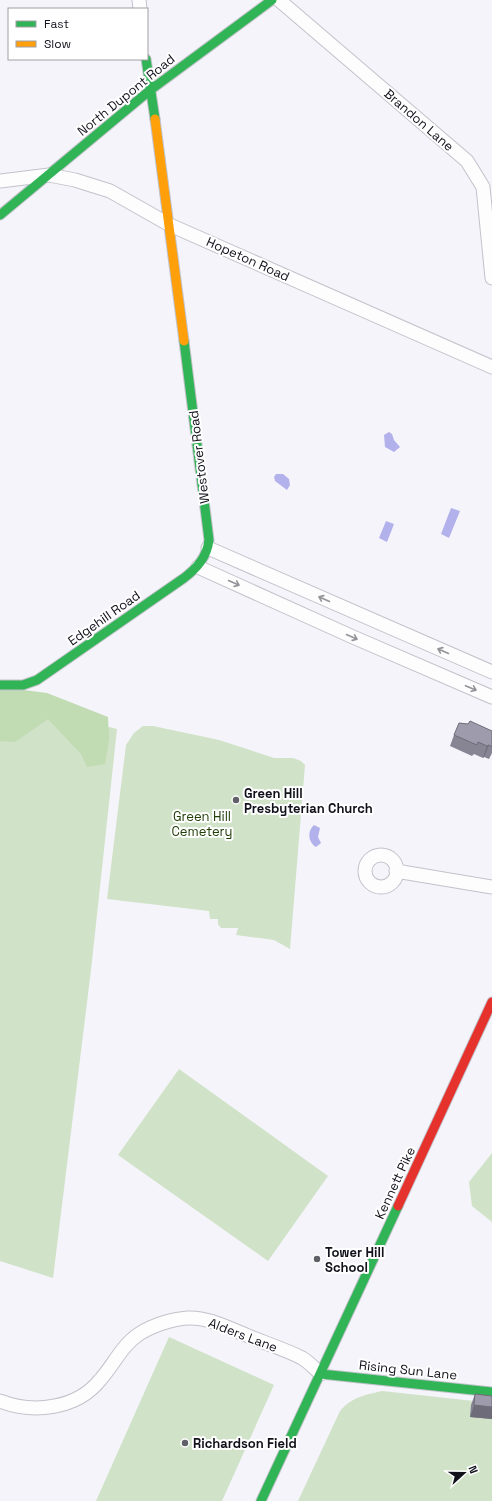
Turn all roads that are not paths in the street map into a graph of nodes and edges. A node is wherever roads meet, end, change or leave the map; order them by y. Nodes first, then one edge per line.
1 (272, 0) edge
2 (278, 0) edge
3 (146, 60) edge
4 (149, 91) junction
5 (49, 174) junction
6 (0, 181) edge
7 (0, 215) edge
8 (170, 224) junction
9 (492, 278) edge
10 (492, 367) edge
11 (208, 548) junction
12 (198, 567) junction
13 (492, 672) edge
14 (0, 685) edge
15 (492, 697) edge
16 (396, 871) dead end
17 (492, 887) edge
18 (492, 1002) edge
19 (321, 1374) junction
20 (492, 1392) edge
21 (0, 1401) edge
22 (261, 1501) edge

1 - 4 street, North Dupont Road
2 - 9 street, Brandon Lane
3 - 4 street, Westover Road
4 - 5 street, North Dupont Road
4 - 8 street, Westover Road
5 - 6 street, Hopeton Road
5 - 7 street, North Dupont Road
5 - 8 street, Hopeton Road
8 - 10 street, Hopeton Road
8 - 11 street, Westover Road
11 - 12 street, Edgehill Road
13 -> 11 street
12 - 14 street, Edgehill Road
12 -> 15 street
16 - 17 street
18 - 19 street, Kennett Pike
19 - 20 street, Rising Sun Lane
19 - 21 street, Alders Lane
19 - 22 street, Kennett Pike

